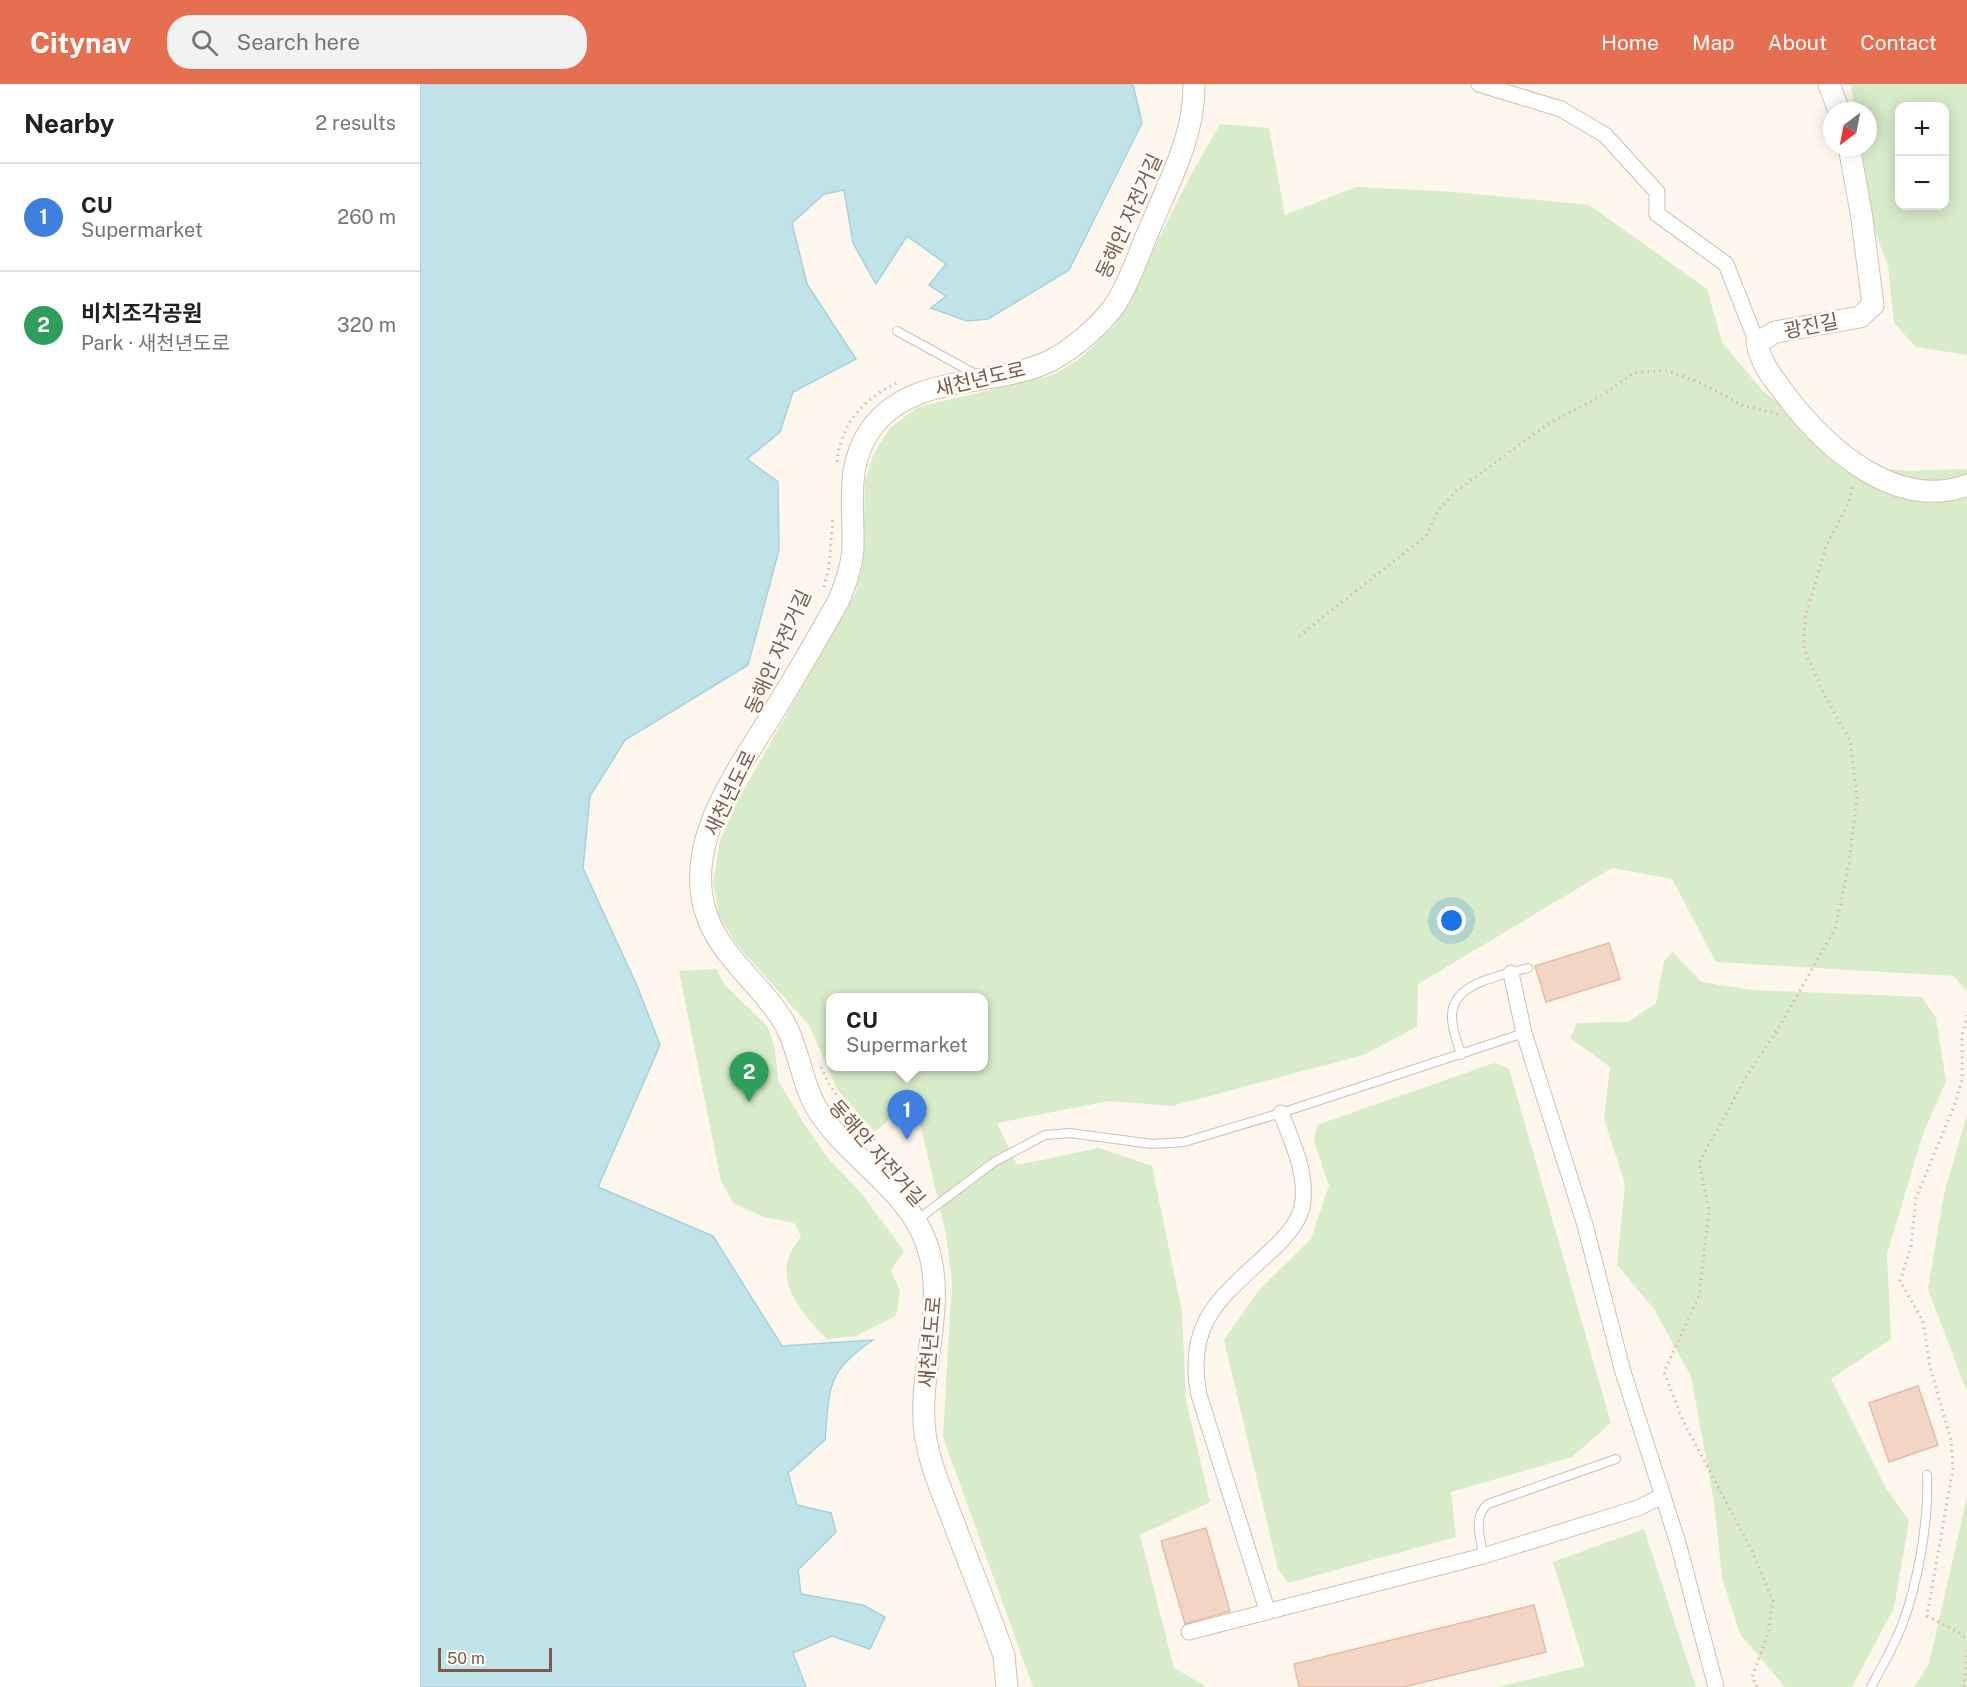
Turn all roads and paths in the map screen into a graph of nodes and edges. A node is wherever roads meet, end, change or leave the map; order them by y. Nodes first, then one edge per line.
1 (1479, 84) edge
2 (1829, 84) edge
3 (1200, 87) edge
4 (1836, 102) edge
5 (1851, 156) edge
6 (897, 331) dead end
7 (1757, 343) junction
8 (980, 378) junction
9 (906, 379) dead end
10 (1806, 421) junction
11 (836, 466) dead end
12 (1857, 466) junction
13 (1967, 485) edge
14 (833, 516) dead end
15 (821, 597) dead end
16 (1299, 636) dead end
17 (1528, 968) dead end
18 (1511, 973) junction
19 (1967, 1015) edge
20 (1524, 1033) junction
21 (1461, 1055) junction
22 (821, 1066) dead end
23 (1281, 1113) junction
24 (922, 1216) junction
25 (1616, 1459) dead end
26 (1927, 1475) dead end
27 (1662, 1496) junction
28 (1484, 1556) junction
29 (1267, 1610) junction
30 (1189, 1632) dead end
31 (1967, 1640) edge
32 (1967, 1650) edge
33 (1007, 1687) edge
34 (1716, 1687) edge
35 (1757, 1687) edge
36 (1871, 1687) edge
37 (1964, 1687) edge

1 - 7 street
2 - 4 street
3 - 8 street, 새천년도로
5 - 7 street, 광진길
6 - 8 lane
7 - 10 street, 광진길
8 - 24 street, 새천년도로
9 - 11 path
10 - 12 street, 광진길
10 - 16 path
12 - 13 street, 광진길
12 - 35 path
14 - 15 path, 동해안 자전거길
17 - 18 lane
18 - 20 street
18 - 21 lane
19 - 31 path
20 - 21 lane
20 - 27 street
21 - 23 lane
22 - 24 path, 동해안 자전거길
23 - 24 lane
23 - 29 street
24 - 33 street, 새천년도로
25 - 28 lane
26 - 36 lane
27 - 28 street
27 - 34 street
28 - 29 street
29 - 30 street
32 - 37 path

